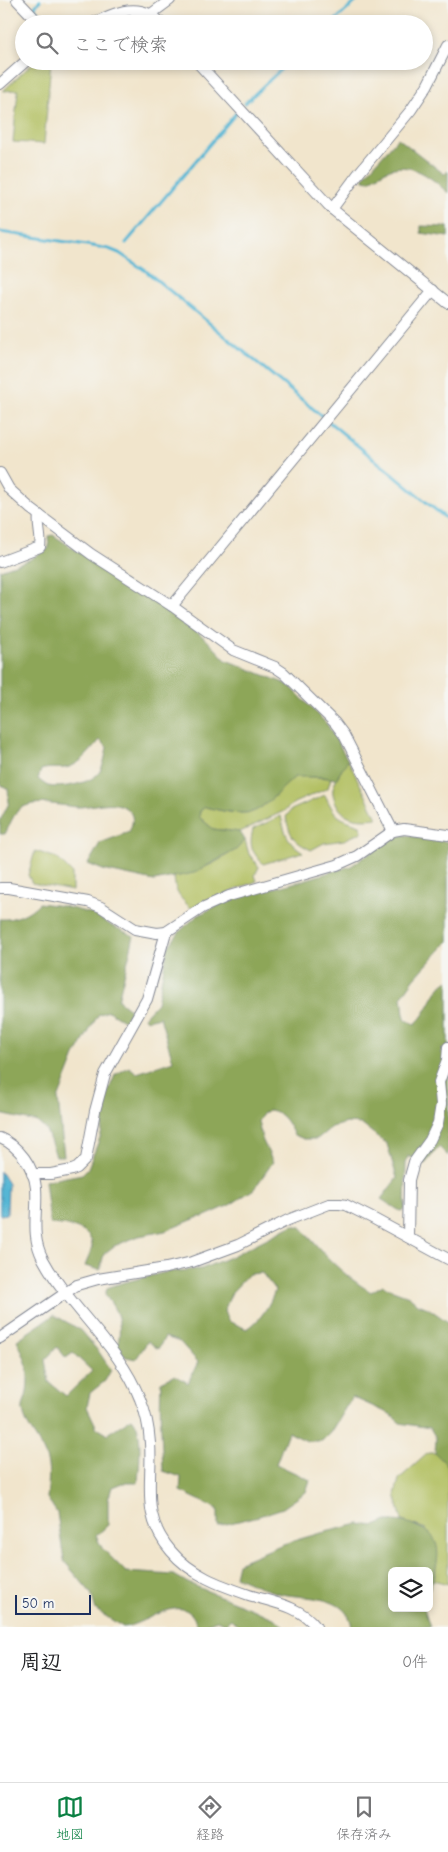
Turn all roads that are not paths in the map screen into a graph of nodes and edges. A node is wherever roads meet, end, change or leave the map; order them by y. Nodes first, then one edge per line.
1 (17, 0) edge
2 (170, 0) edge
3 (151, 14) joint
4 (31, 15) edge
5 (111, 15) edge
6 (448, 45) edge
7 (16, 70) edge
8 (204, 70) edge
9 (0, 84) edge
10 (332, 209) junction
11 (432, 290) junction
12 (448, 303) edge
13 (0, 473) edge
14 (39, 516) junction
15 (0, 562) edge
16 (172, 606) junction
17 (393, 831) junction
18 (448, 835) edge
19 (0, 888) edge
20 (166, 932) junction
21 (448, 1048) edge
22 (0, 1138) edge
23 (32, 1174) junction
24 (408, 1237) junction
25 (448, 1259) edge
26 (66, 1293) junction
27 (0, 1338) edge
28 (316, 1627) edge

1 - 4 street
2 - 3 street
3 - 5 street
6 - 10 street
7 - 9 street
8 - 10 street
10 - 11 street
11 - 12 street
11 - 16 street
13 - 14 street
14 - 15 street
14 - 16 street
16 - 17 street
17 - 18 street
17 - 20 street
19 - 20 street
20 - 23 street
21 - 24 street
22 - 23 street
23 - 26 street
24 - 25 street
24 - 26 street
26 - 27 street
26 - 28 street

